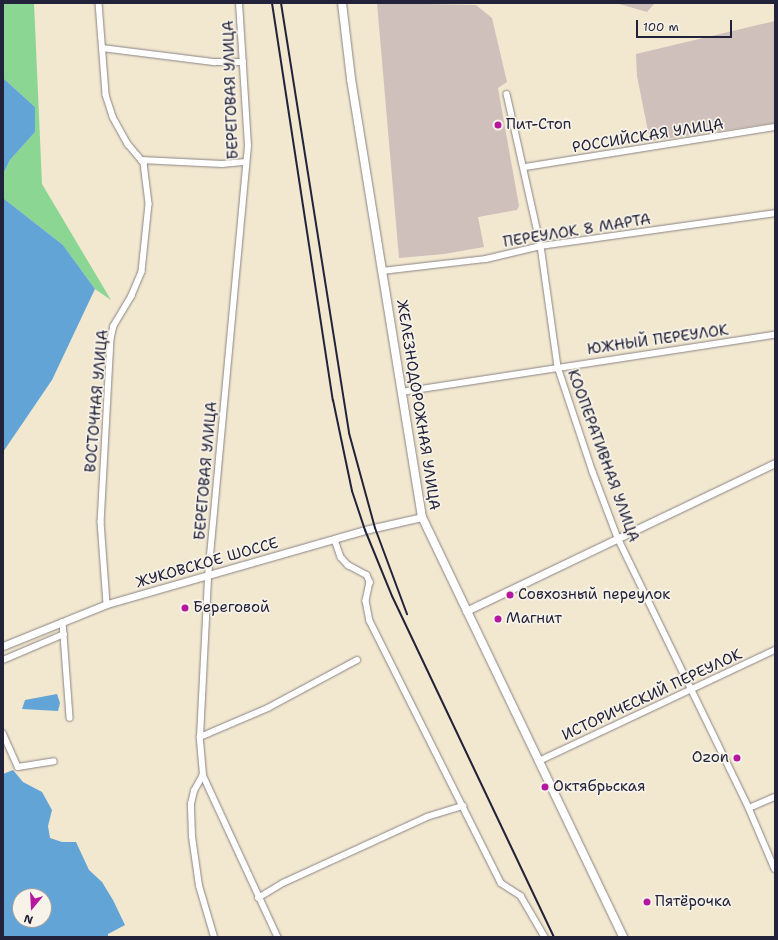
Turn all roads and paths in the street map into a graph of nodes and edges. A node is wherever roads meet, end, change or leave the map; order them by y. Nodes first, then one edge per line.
1 (99, 3) edge
2 (240, 3) edge
3 (342, 3) edge
4 (102, 48) junction
5 (243, 62) junction
6 (507, 94) dead end
7 (775, 128) edge
8 (141, 160) junction
9 (246, 162) junction
10 (524, 168) junction
11 (775, 213) edge
12 (541, 246) junction
13 (382, 272) junction
14 (775, 335) edge
15 (558, 367) junction
16 (401, 392) junction
17 (775, 463) edge
18 (422, 518) junction
19 (618, 538) junction
20 (335, 540) junction
21 (208, 577) junction
22 (108, 604) junction
23 (466, 611) junction
24 (63, 622) junction
25 (64, 634) junction
26 (3, 646) edge
27 (775, 650) edge
28 (3, 660) edge
29 (357, 660) dead end
30 (691, 689) junction
31 (70, 718) dead end
32 (3, 733) edge
33 (200, 737) junction
34 (54, 761) dead end
35 (540, 761) junction
36 (203, 775) junction
37 (775, 797) edge
38 (463, 806) junction
39 (749, 808) junction
40 (775, 869) edge
41 (258, 898) junction
42 (214, 937) edge
43 (278, 937) edge
44 (545, 937) edge
45 (623, 937) edge

1 - 4 street, ВОСТОЧНАЯ УЛИЦА
2 - 5 street, БЕРЕГОВАЯ УЛИЦА
3 - 13 main road, ЖЕЛЕЗНОДОРОЖНАЯ УЛИЦА
4 - 5 street
4 - 8 street, ВОСТОЧНАЯ УЛИЦА
5 - 9 street, БЕРЕГОВАЯ УЛИЦА
6 - 10 street, КООПЕРАТИВНАЯ УЛИЦА
7 - 10 street, РОССИЙСКАЯ УЛИЦА
8 - 9 street
8 - 22 street, ВОСТОЧНАЯ УЛИЦА
9 - 21 street, БЕРЕГОВАЯ УЛИЦА
10 - 12 street, КООПЕРАТИВНАЯ УЛИЦА
11 - 12 street, ПЕРЕУЛОК 8 МАРТА
12 - 13 street, ПЕРЕУЛОК 8 МАРТА
12 - 15 street, КООПЕРАТИВНАЯ УЛИЦА
13 - 16 main road, ЖЕЛЕЗНОДОРОЖНАЯ УЛИЦА
14 - 15 street, ЮЖНЫЙ ПЕРЕУЛОК
15 - 16 street, ЮЖНЫЙ ПЕРЕУЛОК
15 - 19 street, КООПЕРАТИВНАЯ УЛИЦА
16 - 18 main road, ЖЕЛЕЗНОДОРОЖНАЯ УЛИЦА
17 - 19 main road
18 - 20 main road, ЖУКОВСКОЕ ШОССЕ
18 - 23 main road, ЖЕЛЕЗНОДОРОЖНАЯ УЛИЦА
19 - 23 main road
19 - 30 street, КООПЕРАТИВНАЯ УЛИЦА
20 - 21 main road, ЖУКОВСКОЕ ШОССЕ
20 - 38 street
21 - 22 main road, ЖУКОВСКОЕ ШОССЕ
21 - 33 street, БЕРЕГОВАЯ УЛИЦА
22 - 24 main road, ЖУКОВСКОЕ ШОССЕ
23 - 35 main road, ЖЕЛЕЗНОДОРОЖНАЯ УЛИЦА
24 - 25 street
24 - 26 main road, ЖУКОВСКОЕ ШОССЕ
25 - 28 street
25 - 31 street
27 - 30 street, ИСТОРИЧЕСКИЙ ПЕРЕУЛОК
29 - 33 street
30 - 35 street, ИСТОРИЧЕСКИЙ ПЕРЕУЛОК
30 - 39 street, КООПЕРАТИВНАЯ УЛИЦА
32 - 34 street
33 - 36 street, БЕРЕГОВАЯ УЛИЦА
35 - 45 main road, ЖЕЛЕЗНОДОРОЖНАЯ УЛИЦА
36 - 41 street
36 - 42 street
37 - 39 street
38 - 41 street
38 - 44 street
39 - 40 street, КООПЕРАТИВНАЯ УЛИЦА
41 - 43 street

